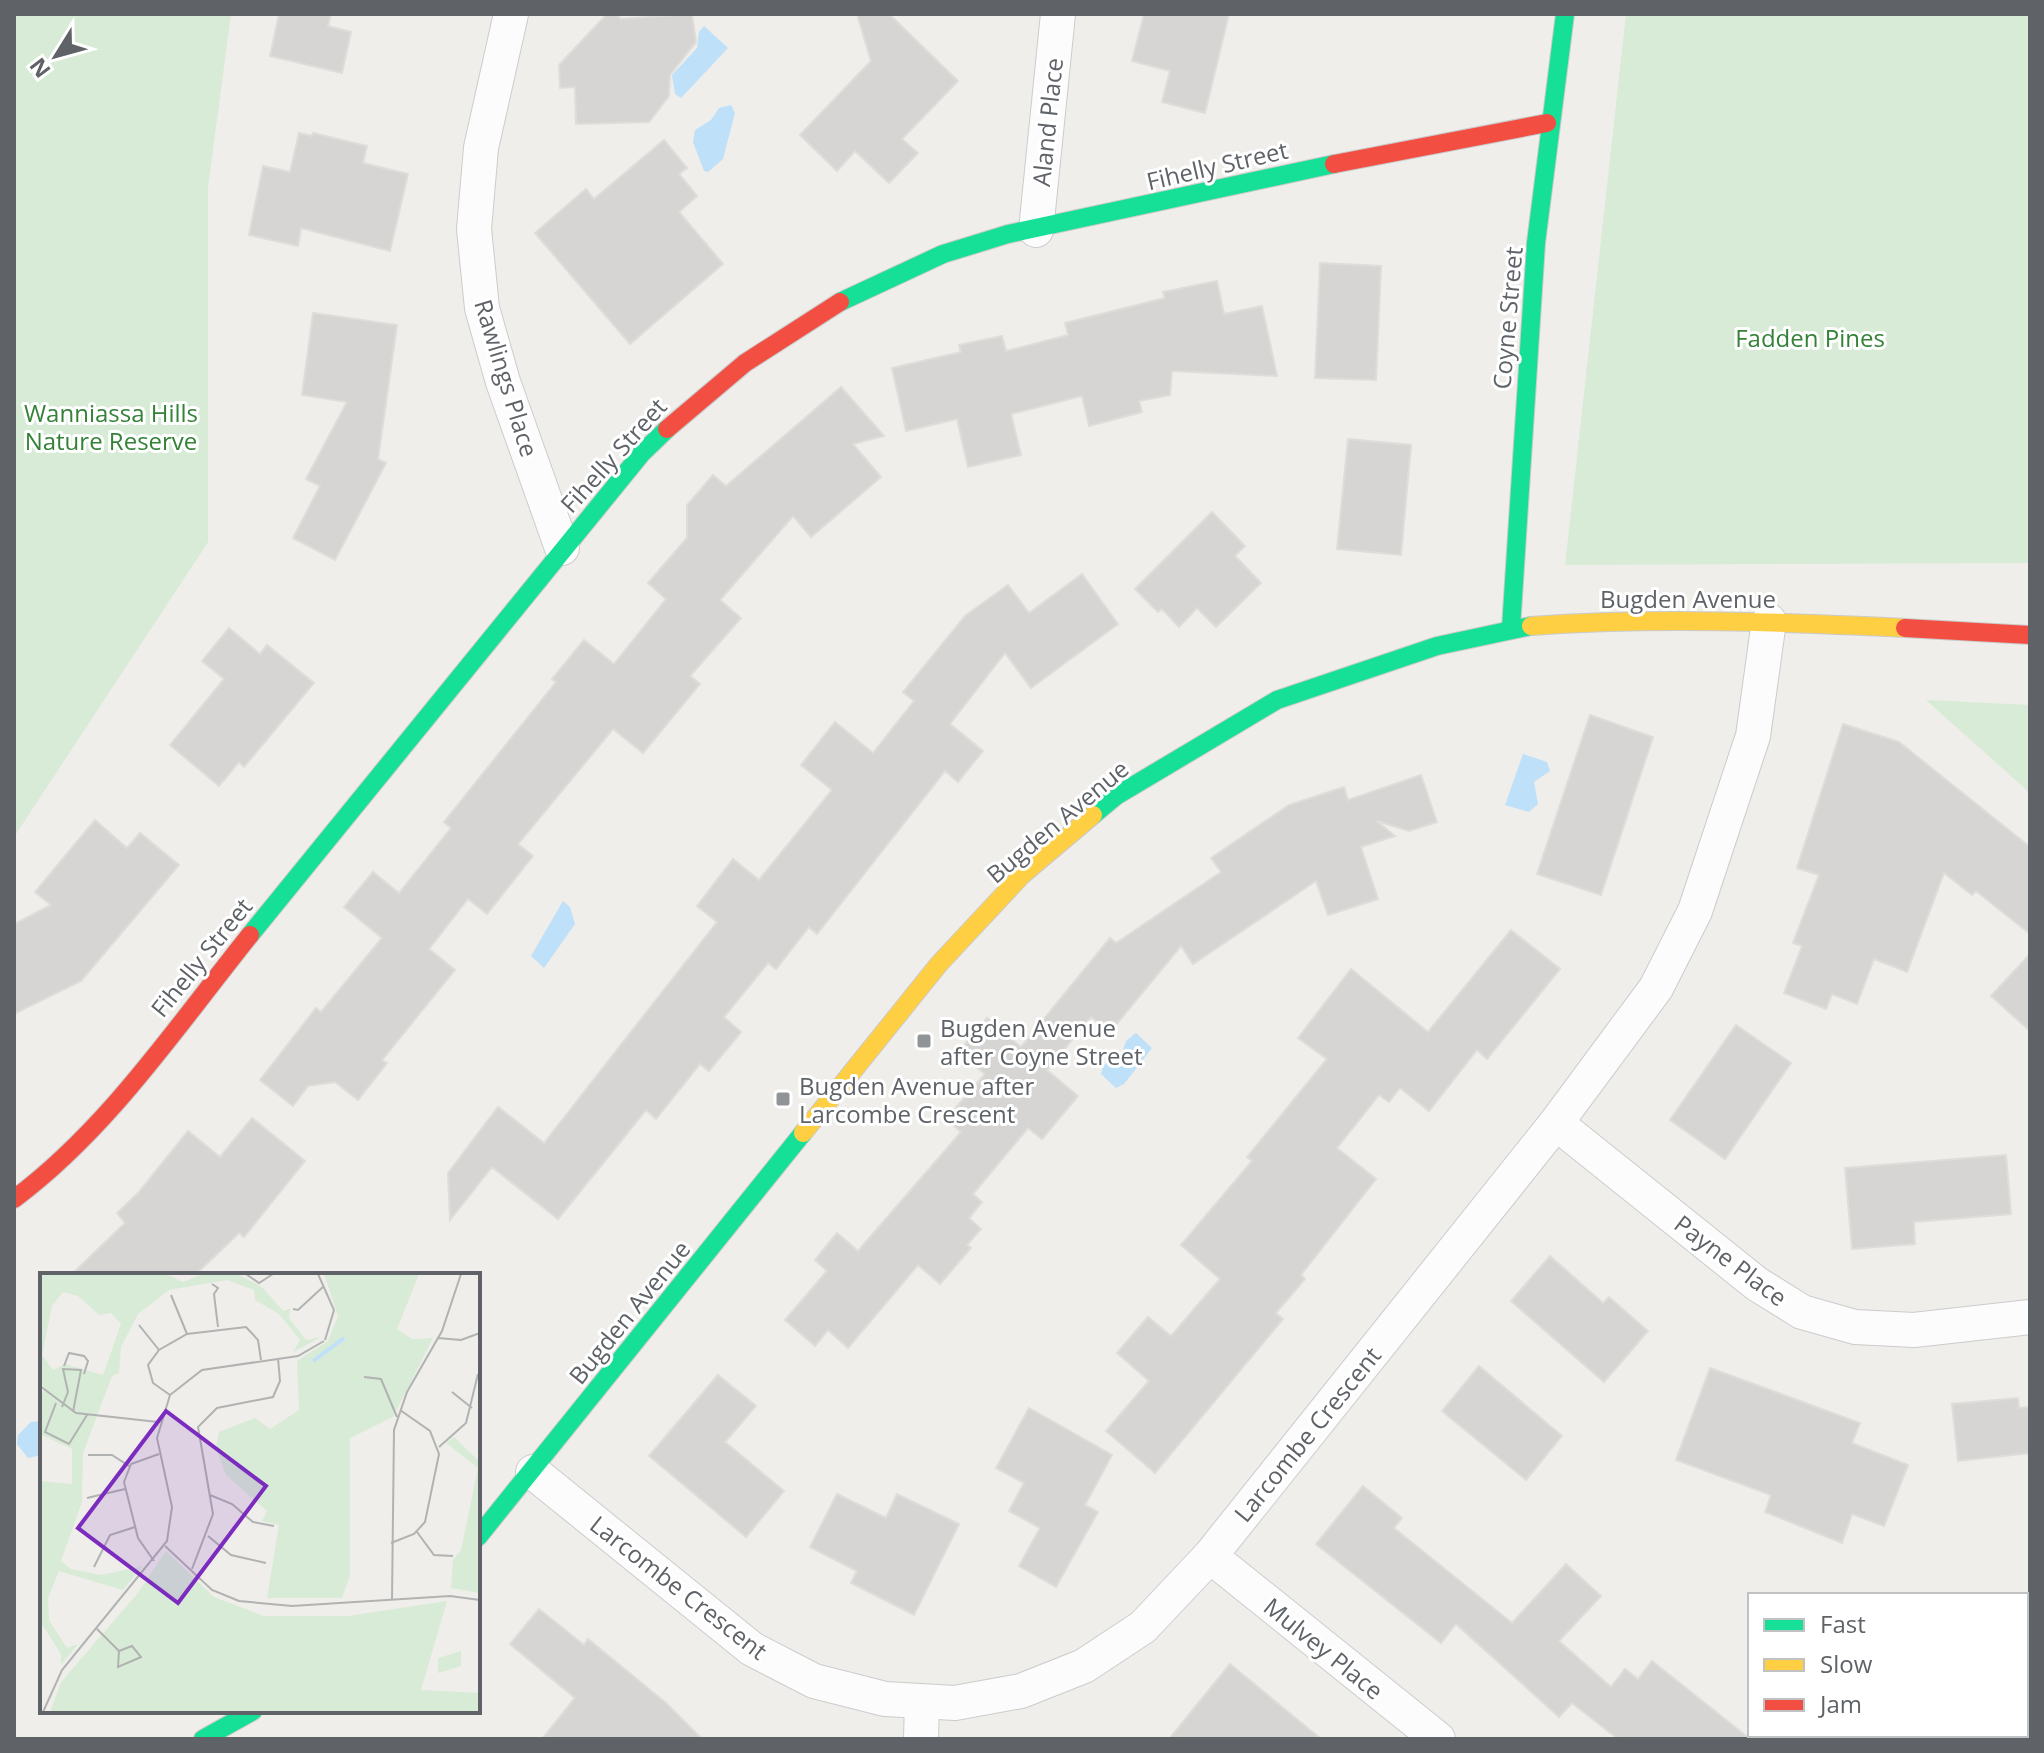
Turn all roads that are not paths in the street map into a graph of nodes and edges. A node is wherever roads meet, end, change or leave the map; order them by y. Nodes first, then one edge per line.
1 (511, 14) edge
2 (1058, 14) edge
3 (1565, 14) edge
4 (1547, 123) junction
5 (1036, 230) junction
6 (562, 548) junction
7 (1769, 621) junction
8 (1511, 628) junction
9 (2030, 635) edge
10 (1556, 1123) junction
11 (14, 1199) edge
12 (2030, 1317) edge
13 (533, 1472) junction
14 (480, 1535) edge
15 (1210, 1556) junction
16 (922, 1702) junction
17 (249, 1713) edge
18 (203, 1739) edge
19 (921, 1739) edge
20 (1438, 1739) edge

1 - 6 street, Rawlings Place
2 - 5 street, Aland Place
3 - 4 street, Coyne Street
4 - 5 street, Fihelly Street
4 - 8 street, Coyne Street
5 - 6 street, Fihelly Street
6 - 11 street, Fihelly Street
7 - 8 street, Bugden Avenue
7 - 9 street, Bugden Avenue
7 - 10 street, Larcombe Crescent
8 - 13 street, Bugden Avenue
10 - 12 street, Payne Place
10 - 15 street, Larcombe Crescent
13 - 14 street, Bugden Avenue
13 - 16 street, Larcombe Crescent
15 - 16 street, Larcombe Crescent
15 - 20 street, Mulvey Place
16 - 19 street
17 - 18 street

